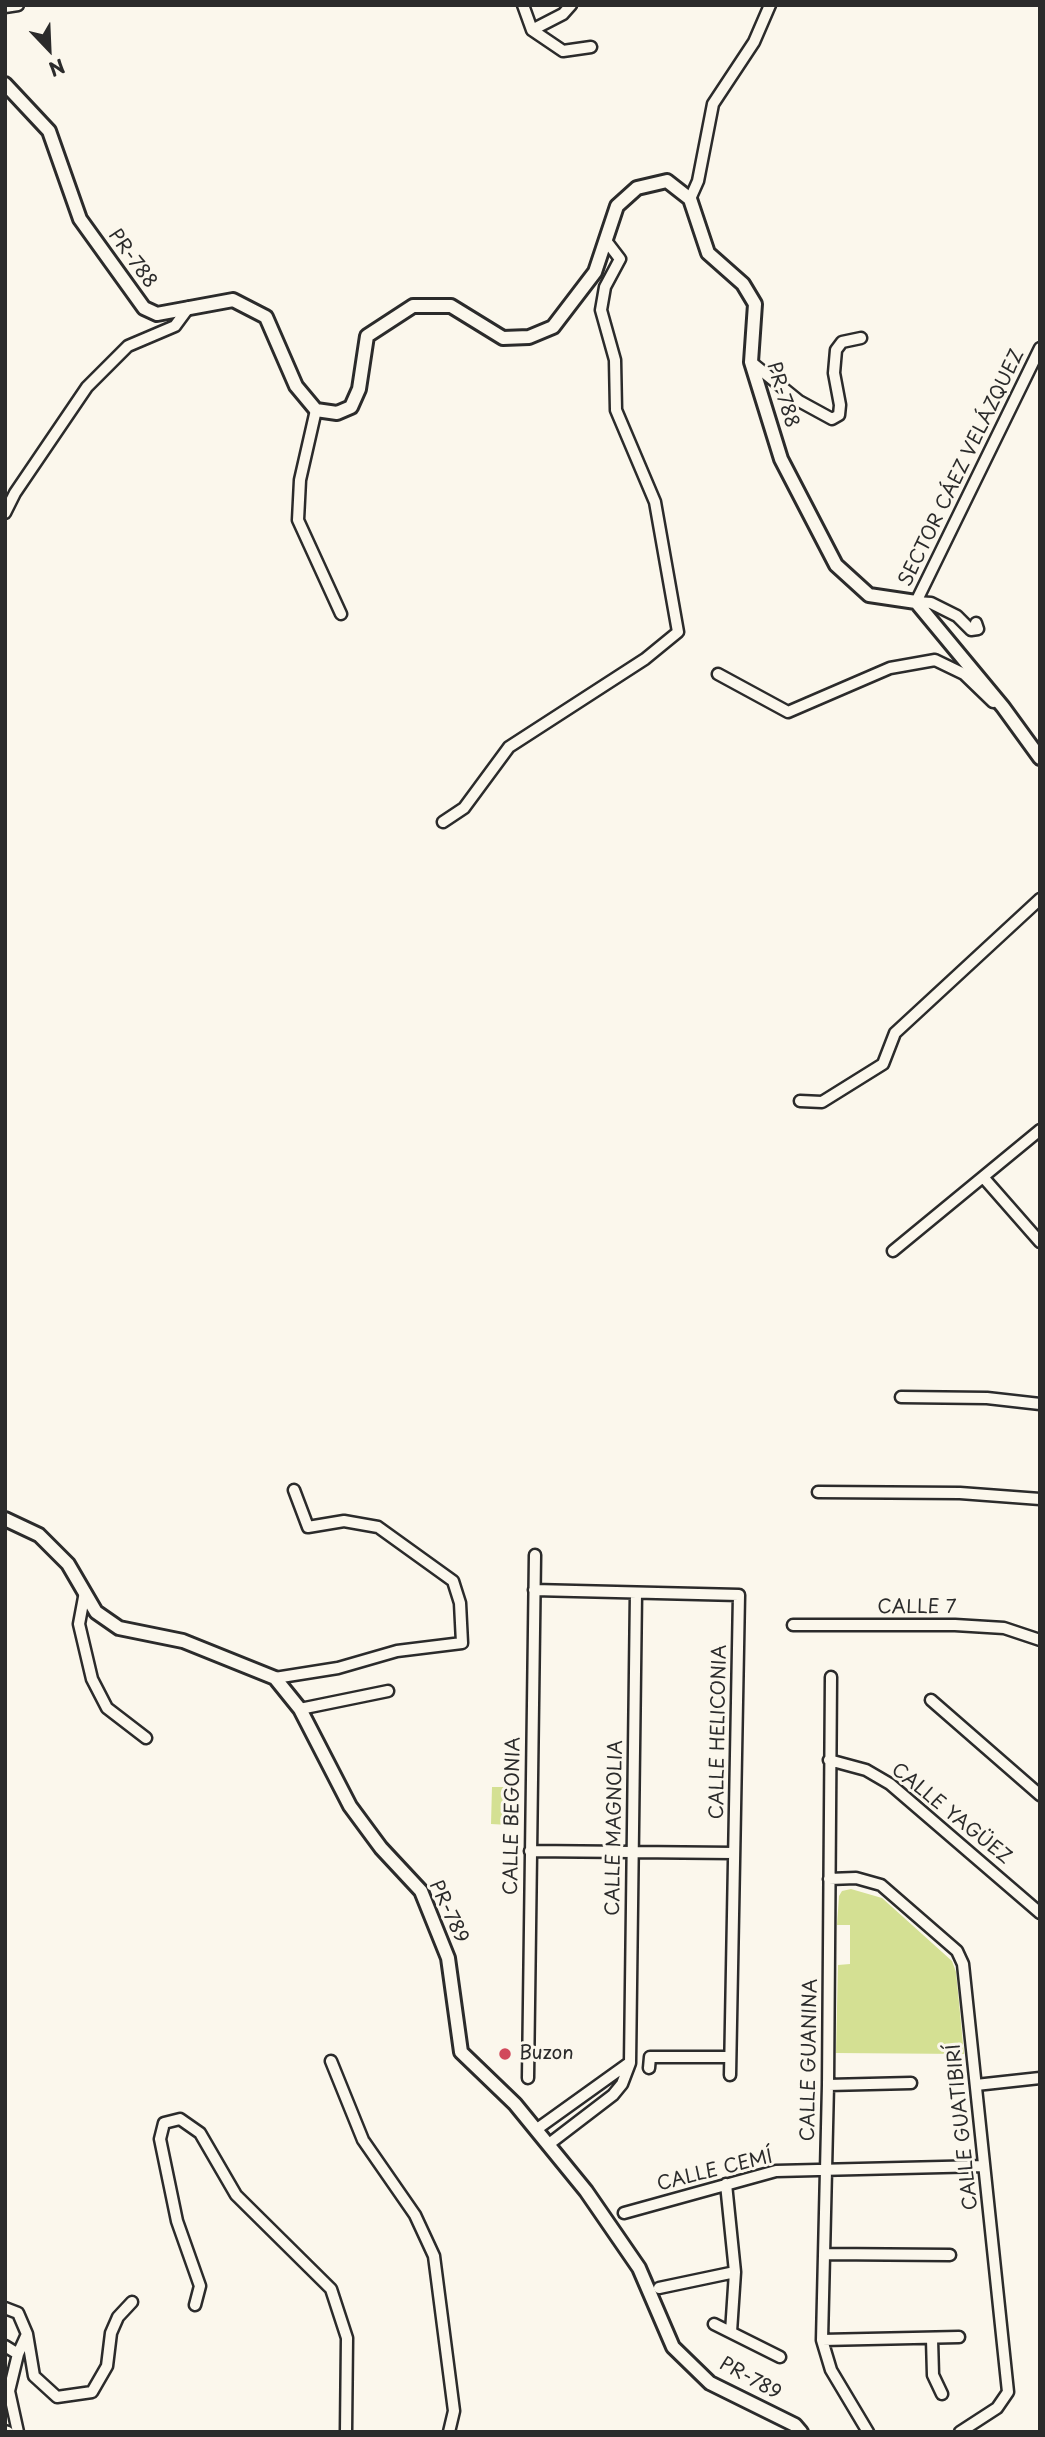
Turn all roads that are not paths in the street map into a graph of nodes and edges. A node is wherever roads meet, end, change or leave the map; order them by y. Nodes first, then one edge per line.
1 (18, 5) edge
2 (523, 5) edge
3 (571, 5) edge
4 (770, 5) edge
5 (5, 7) edge
6 (532, 30) junction
7 (591, 47) dead end
8 (5, 84) edge
9 (690, 199) junction
10 (607, 242) junction
11 (190, 307) junction
12 (861, 338) dead end
13 (1040, 348) edge
14 (751, 362) junction
15 (316, 410) junction
16 (5, 513) edge
17 (916, 602) junction
18 (341, 614) dead end
19 (976, 623) dead end
20 (718, 674) dead end
21 (1003, 707) junction
22 (1040, 758) edge
23 (443, 822) dead end
24 (1040, 899) edge
25 (800, 1101) dead end
26 (1040, 1130) edge
27 (983, 1177) junction
28 (1040, 1242) edge
29 (893, 1251) dead end
30 (901, 1397) dead end
31 (1040, 1404) edge
32 (294, 1490) dead end
33 (818, 1492) dead end
34 (1039, 1496) edge
35 (5, 1519) edge
36 (535, 1555) dead end
37 (534, 1590) junction
38 (85, 1592) junction
39 (636, 1593) junction
40 (793, 1625) dead end
41 (1040, 1640) edge
42 (831, 1677) dead end
43 (275, 1678) junction
44 (388, 1691) dead end
45 (931, 1700) dead end
46 (300, 1709) junction
47 (146, 1738) dead end
48 (829, 1759) junction
49 (1040, 1796) edge
50 (530, 1851) junction
51 (632, 1852) junction
52 (734, 1853) junction
53 (829, 1879) junction
54 (1040, 1913) edge
55 (730, 2057) junction
56 (331, 2061) dead end
57 (630, 2063) junction
58 (649, 2068) dead end
59 (730, 2075) dead end
60 (528, 2078) dead end
61 (1040, 2078) edge
62 (911, 2083) dead end
63 (828, 2085) junction
64 (976, 2085) junction
65 (537, 2129) junction
66 (549, 2144) junction
67 (984, 2166) junction
68 (825, 2170) junction
69 (726, 2185) junction
70 (624, 2213) dead end
71 (825, 2254) junction
72 (950, 2255) dead end
73 (735, 2272) junction
74 (659, 2288) dead end
75 (132, 2302) dead end
76 (195, 2305) dead end
77 (5, 2308) edge
78 (714, 2324) dead end
79 (731, 2332) junction
80 (27, 2334) junction
81 (959, 2337) dead end
82 (932, 2339) junction
83 (821, 2340) junction
84 (5, 2346) edge
85 (18, 2354) junction
86 (780, 2357) dead end
87 (942, 2394) dead end
88 (18, 2432) edge
89 (346, 2432) edge
90 (449, 2432) edge
91 (801, 2432) edge
92 (868, 2432) edge
93 (960, 2432) edge

1 - 5 street
2 - 6 street
3 - 6 street
4 - 9 street
6 - 7 street
8 - 11 street, PR-788 / PR-788
9 - 10 street
9 - 14 street, PR-788 / PR-788
10 - 15 street
10 - 23 street
11 - 15 street, PR-788 / PR-788
11 - 16 street
12 - 14 street
13 - 17 street, SECTOR CÁEZ VELÁZQUEZ
14 - 17 street, PR-788 / PR-788
15 - 18 street
17 - 19 street
17 - 21 street
20 - 21 street
21 - 22 street
24 - 25 street
26 - 27 street
27 - 28 street
27 - 29 street
30 - 31 street
32 - 43 street
33 - 34 street
35 - 38 street, PR-789 / PR-789
36 - 37 street, CALLE BEGONIA
37 - 39 street, CALLE HELICONIA
37 - 50 street, CALLE BEGONIA
38 - 43 street, PR-789 / PR-789
38 - 47 street
39 - 51 street, CALLE MAGNOLIA
39 - 52 street, CALLE HELICONIA
40 - 41 street, CALLE 7
42 - 48 street, CALLE GUANINA
43 - 46 street, PR-789 / PR-789
44 - 46 street
45 - 49 street
46 - 65 street, PR-789 / PR-789
48 - 53 street, CALLE GUANINA
48 - 54 street, CALLE YAGÜEZ
50 - 51 street
50 - 60 street, CALLE BEGONIA
51 - 52 street
51 - 57 street, CALLE MAGNOLIA
52 - 55 street, CALLE HELICONIA
53 - 63 street, CALLE GUANINA
53 - 64 street, CALLE GUATIBIRÍ
55 - 58 street
55 - 59 street, CALLE HELICONIA
56 - 90 street
57 - 65 street
57 - 66 street, CALLE MAGNOLIA
61 - 64 street
62 - 63 street
63 - 68 street, CALLE GUANINA
64 - 67 street, CALLE GUATIBIRÍ
65 - 66 street, PR-789 / PR-789
66 - 91 street, PR-789 / PR-789
67 - 68 street, CALLE CEMÍ
67 - 93 street, CALLE GUATIBIRÍ
68 - 69 street, CALLE CEMÍ
68 - 71 street, CALLE GUANINA
69 - 70 street, CALLE CEMÍ
69 - 73 street
71 - 72 street
71 - 83 street, CALLE GUANINA
73 - 74 street
73 - 79 street
75 - 80 street
76 - 89 street
77 - 80 street
78 - 79 street
79 - 86 street
80 - 85 street
81 - 82 street
82 - 83 street
82 - 87 street
83 - 92 street, CALLE GUANINA
84 - 85 street
85 - 88 street

